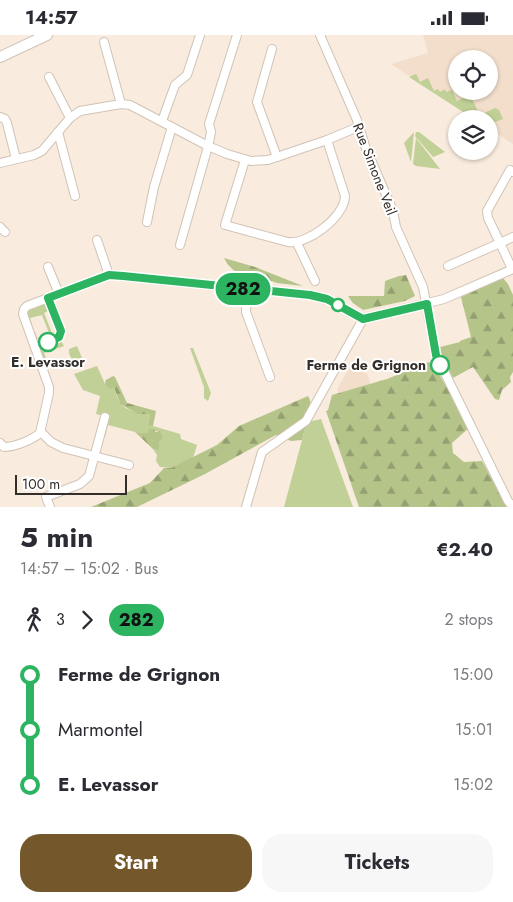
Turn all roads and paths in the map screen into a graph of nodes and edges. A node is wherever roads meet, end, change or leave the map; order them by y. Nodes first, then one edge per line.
1 (47, 35) edge
2 (200, 35) edge
3 (237, 35) edge
4 (320, 35) edge
5 (104, 42) dead end
6 (272, 49) dead end
7 (0, 57) edge
8 (49, 77) dead end
9 (121, 104) junction
10 (0, 117) edge
11 (70, 118) junction
12 (162, 121) junction
13 (172, 127) junction
14 (358, 127) junction
15 (58, 132) junction
16 (327, 140) junction
17 (209, 142) dead end
18 (207, 150) dead end
19 (277, 157) junction
20 (16, 159) junction
21 (245, 159) junction
22 (0, 163) edge
23 (513, 172) edge
24 (75, 196) dead end
25 (147, 222) dead end
26 (513, 237) edge
27 (97, 240) dead end
28 (298, 243) junction
29 (500, 243) junction
30 (180, 245) dead end
31 (448, 265) dead end
32 (48, 267) dead end
33 (512, 269) edge
34 (109, 275) junction
35 (315, 281) dead end
36 (247, 289) junction
37 (59, 294) junction
38 (427, 304) junction
39 (363, 319) junction
40 (270, 377) dead end
41 (105, 417) dead end
42 (41, 432) junction
43 (0, 443) edge
44 (93, 456) junction
45 (130, 465) dead end
46 (50, 507) edge
47 (246, 507) edge
48 (513, 507) edge

1 - 7 main road
2 - 12 street
3 - 17 street
4 - 14 street, Rue Simone Veil
5 - 9 street
6 - 19 street
8 - 11 street
9 - 11 street
9 - 12 street
10 - 20 street
11 - 15 street
12 - 13 street
13 - 21 street
13 - 25 street
14 - 16 street
14 - 38 street, Rue Simone Veil
15 - 20 street
15 - 24 street
16 - 19 street
16 - 28 street
18 - 30 street
19 - 21 street
20 - 22 street
21 - 28 street
23 - 29 street
26 - 29 street
27 - 34 street
28 - 35 street
29 - 31 street
29 - 33 street
32 - 37 street
33 - 38 street
34 - 36 street
34 - 37 street
36 - 39 street
36 - 40 street
37 - 42 street
38 - 39 street
38 - 48 street, Rue Simone Veil
39 - 47 street
41 - 44 street
42 - 43 street
42 - 44 street
44 - 45 street
44 - 46 street

